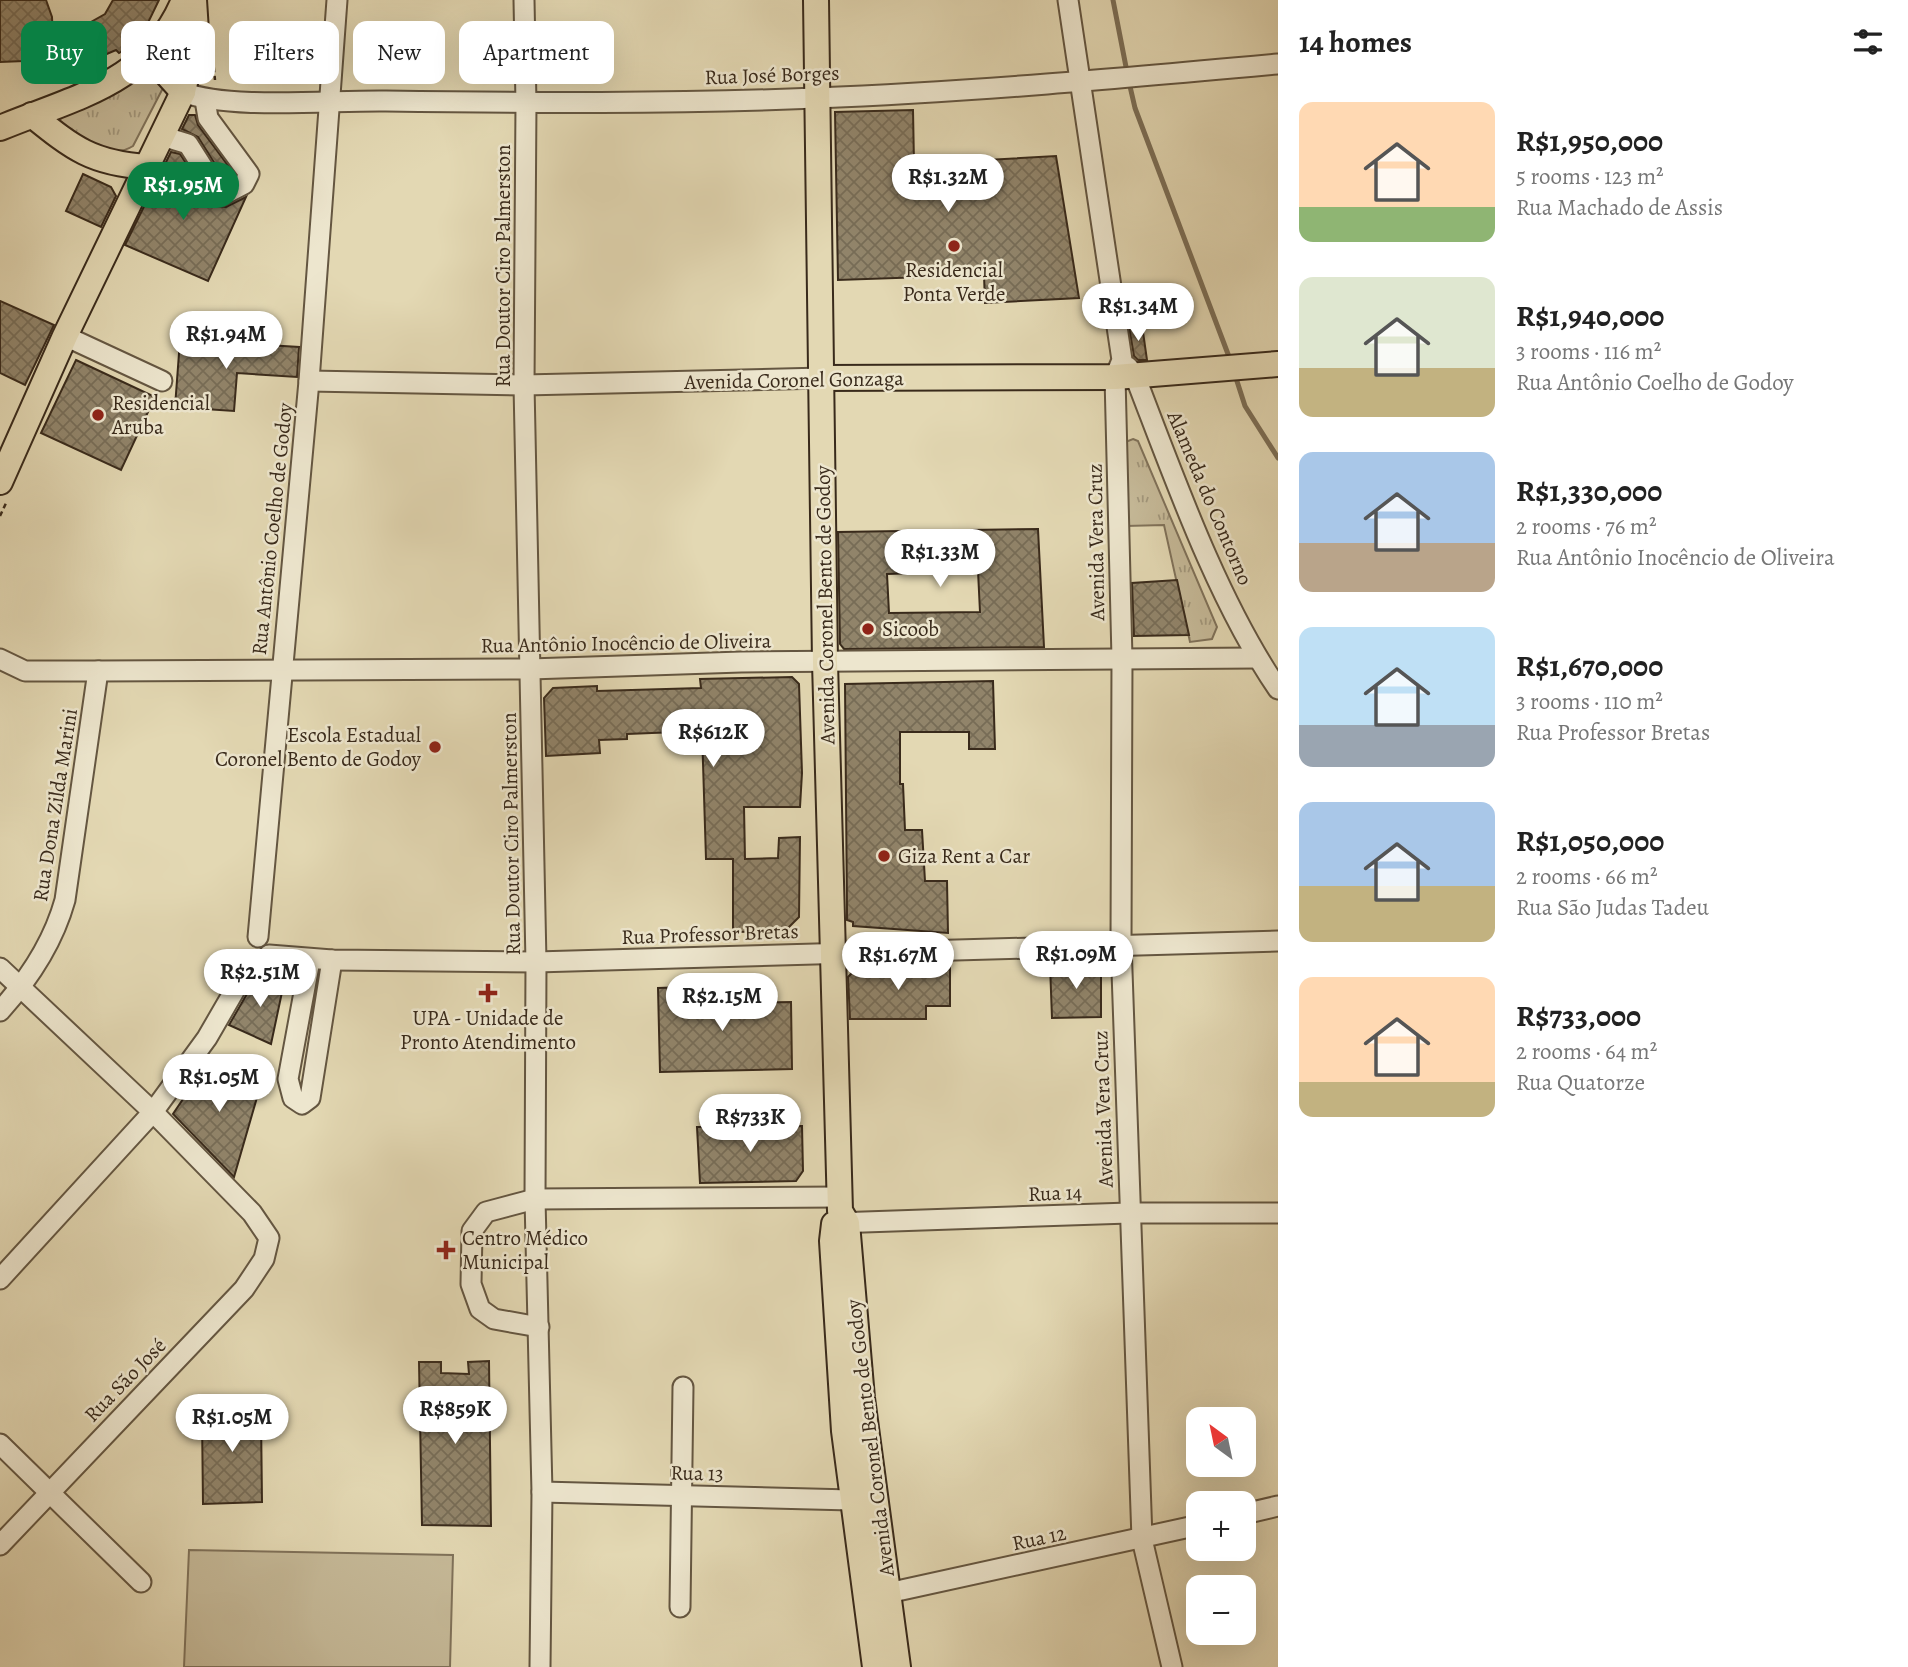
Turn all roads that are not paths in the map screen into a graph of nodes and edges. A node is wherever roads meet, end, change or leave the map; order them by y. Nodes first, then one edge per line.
1 (184, 0) edge
2 (194, 0) edge
3 (337, 0) edge
4 (524, 0) edge
5 (816, 0) edge
6 (1068, 0) edge
7 (174, 21) edge
8 (1278, 64) edge
9 (121, 76) edge
10 (1080, 82) junction
11 (180, 84) edge
12 (194, 96) junction
13 (816, 98) junction
14 (328, 100) junction
15 (526, 103) junction
16 (32, 115) junction
17 (0, 128) edge
18 (162, 136) junction
19 (147, 167) junction
20 (65, 336) junction
21 (1278, 364) edge
22 (1124, 371) junction
23 (822, 378) junction
24 (162, 381) dead end
25 (309, 381) junction
26 (524, 385) junction
27 (0, 481) edge
28 (1122, 658) junction
29 (1257, 658) junction
30 (0, 659) edge
31 (825, 662) junction
32 (281, 669) junction
33 (530, 669) junction
34 (98, 671) junction
35 (1278, 689) edge
36 (1278, 941) edge
37 (1121, 943) junction
38 (832, 954) junction
39 (260, 958) junction
40 (310, 960) junction
41 (332, 960) junction
42 (536, 962) junction
43 (0, 968) edge
44 (22, 987) junction
45 (0, 1011) edge
46 (153, 1112) junction
47 (535, 1199) junction
48 (840, 1213) junction
49 (1129, 1213) junction
50 (1278, 1213) edge
51 (0, 1279) edge
52 (539, 1327) junction
53 (683, 1387) dead end
54 (0, 1444) edge
55 (48, 1492) junction
56 (542, 1492) junction
57 (679, 1496) junction
58 (851, 1500) junction
59 (1278, 1506) edge
60 (1256, 1511) edge
61 (1186, 1528) edge
62 (1142, 1539) junction
63 (0, 1545) edge
64 (141, 1582) dead end
65 (888, 1593) junction
66 (680, 1607) dead end
67 (540, 1667) edge
68 (875, 1667) edge
69 (898, 1667) edge
70 (1172, 1667) edge

1 - 7 main road
2 - 12 main road
3 - 14 street, Rua Antônio Coelho de Godoy
4 - 15 street, Rua Doutor Ciro Palmerston
5 - 13 main road, Avenida Coronel Bento de Godoy
6 - 10 street, Alameda do Contorno
8 - 10 street, Rua José Borges
9 - 16 main road
10 - 13 street, Rua José Borges
10 - 22 street, Alameda do Contorno
11 - 12 main road
12 - 14 street, Rua José Borges
12 - 18 main road
12 - 18 street
13 - 15 street, Rua José Borges
13 - 23 main road, Avenida Coronel Bento de Godoy
14 - 15 street, Rua José Borges
14 - 25 street, Rua Antônio Coelho de Godoy
15 - 26 street, Rua Doutor Ciro Palmerston
16 - 17 main road
16 - 19 main road
18 - 19 main road
19 - 20 main road
20 - 24 street
20 - 27 main road
21 - 22 main road, Avenida Coronel Gonzaga
22 - 23 main road, Avenida Coronel Gonzaga
22 - 28 street, Avenida Vera Cruz
22 - 29 street, Alameda do Contorno
23 - 26 street, Avenida Coronel Gonzaga
23 - 31 main road, Avenida Coronel Bento de Godoy
25 - 26 street, Avenida Coronel Gonzaga
25 - 32 street, Rua Antônio Coelho de Godoy
26 - 33 street, Rua Doutor Ciro Palmerston
28 - 29 street, Rua Antônio Inocêncio de Oliveira
28 - 31 street, Rua Antônio Inocêncio de Oliveira
28 - 37 street, Avenida Vera Cruz
29 - 35 street, Alameda do Contorno
30 - 34 street, Rua Antônio Inocêncio de Oliveira
31 - 33 street, Rua Antônio Inocêncio de Oliveira
31 - 38 main road, Avenida Coronel Bento de Godoy
32 - 33 street, Rua Antônio Inocêncio de Oliveira
32 - 34 street, Rua Antônio Inocêncio de Oliveira
32 - 39 street, Rua Antônio Coelho de Godoy
33 - 42 street, Rua Doutor Ciro Palmerston
34 - 44 street, Rua Dona Zilda Marini
36 - 37 street, Rua Professor Bretas
37 - 38 street, Rua Professor Bretas
37 - 49 street, Avenida Vera Cruz
38 - 42 street, Rua Professor Bretas
38 - 48 main road, Avenida Coronel Bento de Godoy
39 - 40 street, Rua Professor Bretas
39 - 46 street
40 - 41 street, Rua Professor Bretas
40 - 41 street
41 - 42 street, Rua Professor Bretas
42 - 47 street, Rua Doutor Ciro Palmerston
43 - 44 street
44 - 45 street, Rua Dona Zilda Marini
44 - 46 street
46 - 51 street
46 - 55 street, Rua São José
47 - 48 street, Rua 14
47 - 52 street, Rua Doutor Ciro Palmerston
47 - 52 street, Rua 14
48 - 49 street, Rua 14
48 - 58 main road, Avenida Coronel Bento de Godoy
48 - 65 main road, Avenida Coronel Bento de Godoy
49 - 50 street, Rua 14
49 - 62 street, Avenida Vera Cruz
52 - 56 street, Rua Doutor Ciro Palmerston
53 - 57 street
54 - 55 street
55 - 63 street, Rua São José
55 - 64 street
56 - 57 street, Rua 13
56 - 67 street, Rua Doutor Ciro Palmerston
57 - 58 street, Rua 13
57 - 66 street
58 - 68 main road, Avenida Coronel Bento de Godoy
59 - 60 street
61 - 62 street, Rua 12
62 - 65 street, Rua 12
62 - 70 street, Avenida Vera Cruz
65 - 69 main road, Avenida Coronel Bento de Godoy

